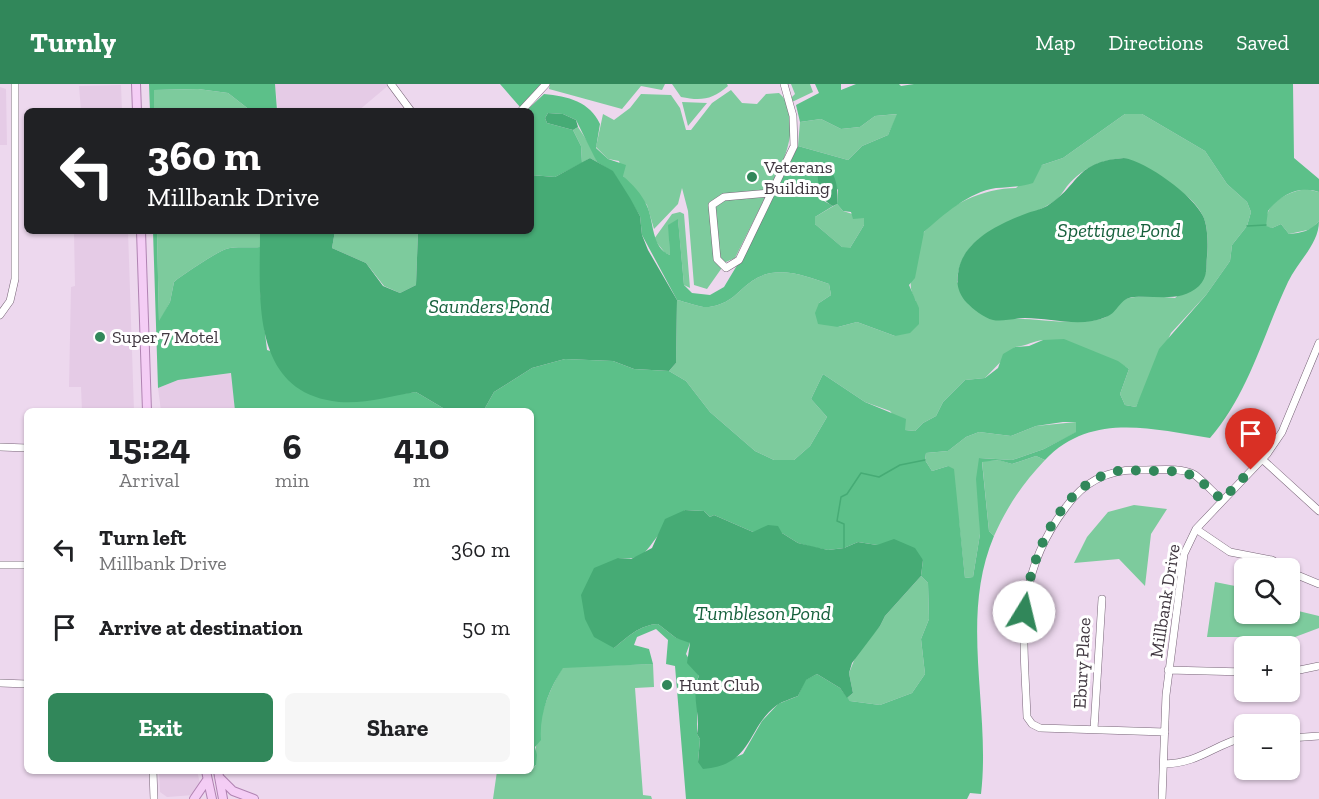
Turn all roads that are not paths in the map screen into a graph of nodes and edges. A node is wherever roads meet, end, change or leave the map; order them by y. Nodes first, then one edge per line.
1 (15, 84) edge
2 (136, 84) edge
3 (391, 84) edge
4 (546, 84) edge
5 (784, 84) edge
6 (137, 108) edge
7 (409, 108) edge
8 (524, 108) edge
9 (771, 193) junction
10 (141, 234) edge
11 (0, 315) edge
12 (1319, 343) edge
13 (1316, 359) edge
14 (147, 408) edge
15 (0, 447) edge
16 (24, 448) edge
17 (1262, 459) junction
18 (1222, 500) junction
19 (1319, 511) edge
20 (1196, 528) junction
21 (1262, 558) edge
22 (0, 565) edge
23 (24, 565) edge
24 (1300, 577) edge
25 (1319, 584) edge
26 (1102, 599) dead end
27 (1319, 666) edge
28 (1168, 670) junction
29 (1300, 670) edge
30 (1234, 672) edge
31 (0, 683) edge
32 (24, 684) edge
33 (1094, 729) junction
34 (1165, 732) junction
35 (1319, 736) edge
36 (1300, 737) edge
37 (1234, 740) edge
38 (1164, 764) junction
39 (153, 774) edge
40 (219, 774) edge
41 (206, 775) edge
42 (154, 799) edge
43 (194, 799) edge
44 (212, 799) edge
45 (223, 799) edge
46 (254, 799) edge
47 (1162, 799) edge

1 - 11 street
2 - 6 main road
3 - 7 street
4 - 8 street
5 - 9 street
9 - 9 street
10 - 14 main road
12 - 13 street, Millbank Drive
13 - 17 street, Millbank Drive
15 - 16 street
17 - 18 street, Millbank Drive
17 - 19 street
18 - 20 street, Millbank Drive
18 - 33 street
20 - 21 street
20 - 28 street, Millbank Drive
22 - 23 street
24 - 25 street
26 - 33 street, Ebury Place
27 - 29 street
28 - 30 street
28 - 34 street, Millbank Drive
31 - 32 street
33 - 34 street
34 - 38 street, Millbank Drive
35 - 36 street
37 - 38 street
38 - 47 street, Millbank Drive
39 - 42 street
40 - 45 main road
40 - 46 main road
41 - 43 main road
41 - 44 main road

